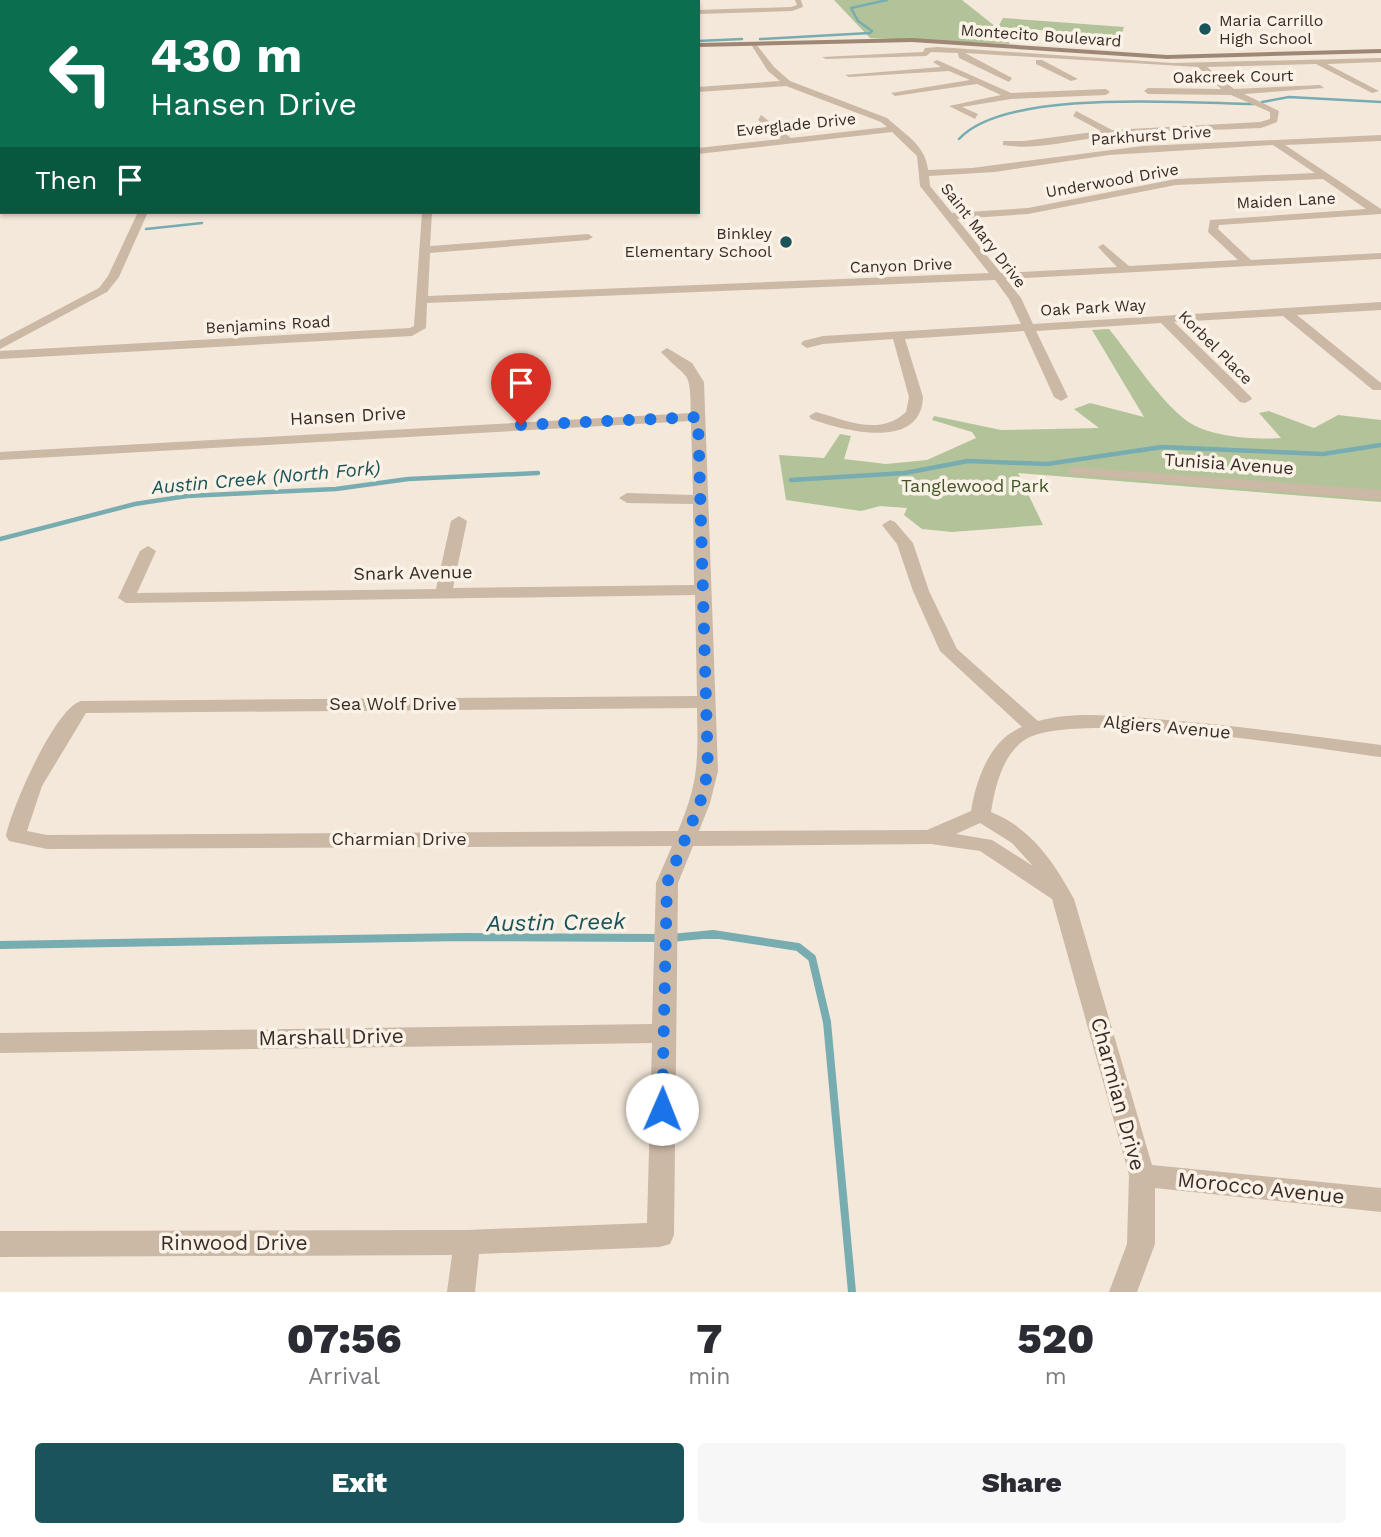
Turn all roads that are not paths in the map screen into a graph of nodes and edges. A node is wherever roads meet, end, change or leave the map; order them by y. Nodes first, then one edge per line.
1 (798, 0) edge
2 (700, 12) edge
3 (700, 46) edge
4 (700, 46) edge
5 (756, 46) junction
6 (961, 50) junction
7 (926, 54) junction
8 (826, 57) dead end
9 (1038, 57) junction
10 (1380, 57) edge
11 (1318, 62) junction
12 (1201, 65) junction
13 (946, 69) junction
14 (849, 75) dead end
15 (1210, 75) junction
16 (1223, 75) dead end
17 (1074, 79) dead end
18 (1009, 80) dead end
19 (975, 82) junction
20 (787, 83) junction
21 (1320, 88) dead end
22 (700, 90) edge
23 (1148, 90) dead end
24 (1376, 91) dead end
25 (1107, 92) dead end
26 (1234, 92) junction
27 (895, 93) dead end
28 (1011, 96) junction
29 (1076, 114) dead end
30 (975, 116) dead end
31 (1228, 116) dead end
32 (761, 118) dead end
33 (1160, 121) dead end
34 (1241, 126) junction
35 (1344, 126) dead end
36 (897, 129) junction
37 (1033, 130) dead end
38 (1171, 130) junction
39 (1110, 133) junction
40 (1381, 138) edge
41 (1055, 139) junction
42 (1365, 139) junction
43 (789, 141) junction
44 (1006, 143) dead end
45 (1276, 143) junction
46 (1381, 148) edge
47 (700, 151) edge
48 (924, 173) junction
49 (1325, 176) junction
50 (1379, 213) edge
51 (142, 214) edge
52 (427, 214) edge
53 (948, 216) junction
54 (588, 237) dead end
55 (1103, 247) dead end
56 (427, 250) junction
57 (1381, 256) edge
58 (1249, 264) junction
59 (1127, 270) junction
60 (997, 276) junction
61 (423, 300) junction
62 (1381, 306) edge
63 (1285, 311) junction
64 (1164, 319) junction
65 (1027, 327) junction
66 (898, 335) junction
67 (807, 344) dead end
68 (0, 345) edge
69 (667, 352) dead end
70 (0, 355) edge
71 (1378, 387) dead end
72 (1061, 397) dead end
73 (1245, 400) dead end
74 (816, 416) dead end
75 (698, 417) junction
76 (0, 456) edge
77 (1074, 471) dead end
78 (1381, 495) edge
79 (627, 498) dead end
80 (699, 499) junction
81 (460, 521) dead end
82 (890, 525) dead end
83 (148, 551) dead end
84 (701, 590) junction
85 (444, 591) junction
86 (706, 702) junction
87 (81, 707) joint
88 (1034, 728) junction
89 (1381, 751) edge
90 (980, 815) junction
91 (686, 837) junction
92 (930, 837) junction
93 (1062, 897) junction
94 (663, 1033) junction
95 (0, 1043) edge
96 (1142, 1175) junction
97 (1381, 1200) edge
98 (467, 1242) junction
99 (0, 1244) edge
100 (461, 1292) edge
101 (1123, 1292) edge

1 - 2 street
3 - 5 main road, Montecito Boulevard
4 - 10 main road, Montecito Boulevard
5 - 10 main road, Montecito Boulevard
5 - 20 street, Saint Mary Drive
6 - 7 street
6 - 9 street
6 - 18 street
7 - 8 street
7 - 13 street
9 - 12 street
9 - 17 street
10 - 11 street
11 - 12 street
11 - 24 street
12 - 15 street
13 - 14 street
13 - 19 street
15 - 16 street
15 - 26 street
19 - 27 street
19 - 28 street
20 - 22 street
20 - 36 street, Saint Mary Drive
21 - 26 street, Oakcreek Court
23 - 26 street, Oakcreek Court
25 - 28 street
26 - 34 street
28 - 30 street
29 - 39 street
31 - 34 street
32 - 43 street
33 - 38 street
34 - 38 street
35 - 42 street
36 - 43 street, Everglade Drive
36 - 48 street, Saint Mary Drive
37 - 41 street
38 - 39 street
39 - 41 street
40 - 42 street, Parkhurst Drive
41 - 44 street
42 - 45 street, Parkhurst Drive
42 - 46 street
43 - 47 street, Everglade Drive
45 - 48 street, Parkhurst Drive
45 - 49 street
48 - 53 street, Saint Mary Drive
49 - 50 street
49 - 53 street, Underwood Drive
50 - 58 street, Maiden Lane
51 - 68 street
52 - 56 street, Benjamins Road
53 - 60 street, Saint Mary Drive
54 - 56 street
55 - 59 street
56 - 61 street, Benjamins Road
57 - 58 street, Canyon Drive
58 - 59 street, Canyon Drive
59 - 60 street, Canyon Drive
60 - 61 street, Canyon Drive
60 - 65 street, Saint Mary Drive
61 - 70 street, Benjamins Road
62 - 63 street, Oak Park Way
63 - 64 street, Oak Park Way
63 - 71 street
64 - 65 street, Oak Park Way
64 - 73 street, Korbel Place
65 - 66 street, Oak Park Way
65 - 72 street, Saint Mary Drive
66 - 67 street, Oak Park Way
66 - 74 street
69 - 75 street
75 - 76 street, Hansen Drive
75 - 80 street
77 - 78 street, Tunisia Avenue
79 - 80 street
80 - 84 street
81 - 85 street
82 - 88 street
83 - 85 street, Snark Avenue
84 - 85 street, Snark Avenue
84 - 86 street
86 - 87 street, Sea Wolf Drive
86 - 91 street
87 - 91 street, Charmian Drive
88 - 89 street, Algiers Avenue
88 - 90 street
90 - 92 street, Charmian Drive
90 - 93 street, Charmian Drive
91 - 92 street, Charmian Drive
91 - 94 street
92 - 93 street, Charmian Drive
93 - 96 street, Charmian Drive
94 - 95 street, Marshall Drive
94 - 98 street, Rinwood Drive
96 - 97 street, Morocco Avenue
96 - 101 street, Charmian Drive
98 - 99 street, Rinwood Drive
98 - 100 street

